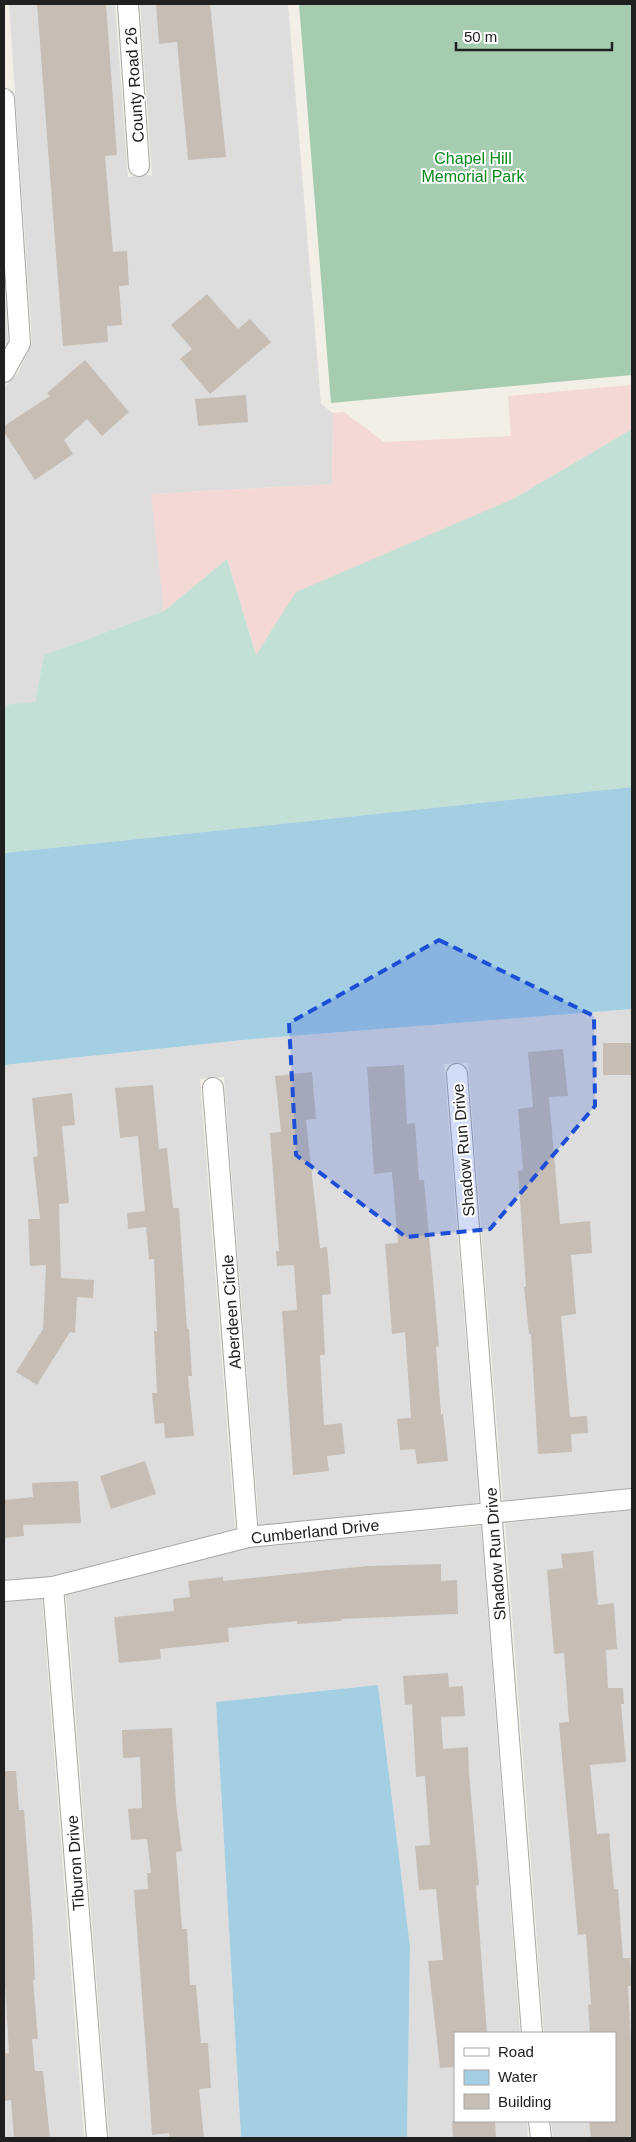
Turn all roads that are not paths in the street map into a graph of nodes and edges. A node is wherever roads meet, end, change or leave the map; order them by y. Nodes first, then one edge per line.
1 (128, 4) edge
2 (4, 99) edge
3 (139, 166) dead end
4 (4, 372) edge
5 (457, 1074) dead end
6 (213, 1088) dead end
7 (632, 1499) edge
8 (492, 1514) junction
9 (248, 1537) junction
10 (53, 1587) junction
11 (4, 1591) edge
12 (532, 2032) edge
13 (539, 2122) edge
14 (97, 2138) edge
15 (541, 2138) edge

1 - 3 street, County Road 26
2 - 4 street
5 - 8 street, Shadow Run Drive
6 - 9 street, Aberdeen Circle
7 - 8 street, Cumberland Drive
8 - 9 street, Cumberland Drive
8 - 12 street, Shadow Run Drive
9 - 10 street, Cumberland Drive
10 - 11 street, Cumberland Drive
10 - 14 street, Tiburon Drive
13 - 15 street

